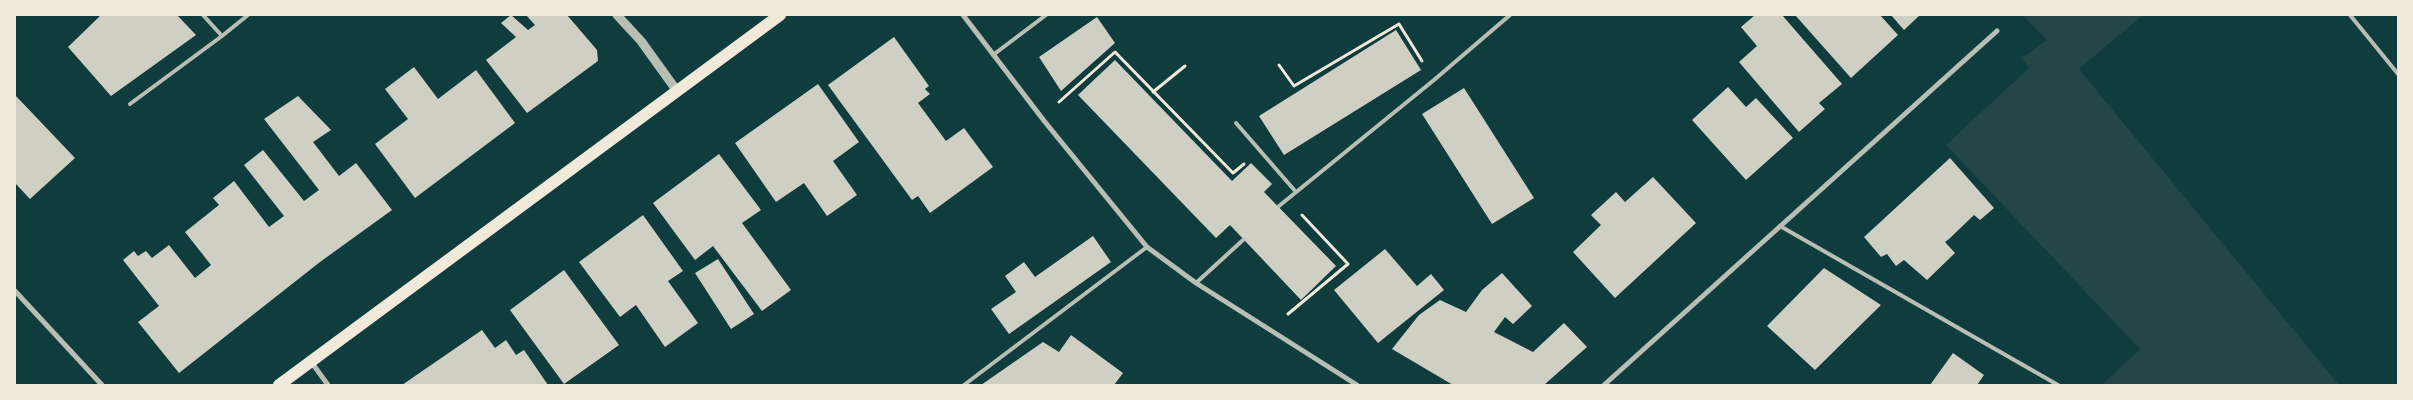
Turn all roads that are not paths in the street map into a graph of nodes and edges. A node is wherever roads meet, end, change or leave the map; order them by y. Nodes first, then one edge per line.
1 (203, 15) edge
2 (248, 15) edge
3 (617, 15) edge
4 (780, 15) edge
5 (962, 15) edge
6 (1046, 15) edge
7 (1510, 15) edge
8 (2350, 15) edge
9 (1997, 31) dead end
10 (222, 36) junction
11 (993, 55) junction
12 (2398, 74) edge
13 (677, 91) junction
14 (130, 104) dead end
15 (1236, 123) dead end
16 (1296, 192) junction
17 (1279, 206) dead end
18 (1780, 226) junction
19 (1243, 240) dead end
20 (1147, 247) junction
21 (1196, 284) junction
22 (15, 291) edge
23 (312, 362) junction
24 (102, 385) edge
25 (279, 385) edge
26 (328, 385) edge
27 (964, 385) edge
28 (1357, 385) edge
29 (1604, 385) edge
30 (2058, 385) edge

1 - 10 lane
2 - 10 lane
3 - 13 street
4 - 13 main road
5 - 11 street
6 - 11 lane
7 - 16 lane
8 - 12 lane
9 - 18 street
10 - 14 lane
11 - 20 street
13 - 23 main road
15 - 16 lane
16 - 17 lane
18 - 29 street
18 - 30 lane
19 - 21 lane
20 - 21 street
20 - 27 lane
21 - 28 street
22 - 24 street
23 - 25 main road
23 - 26 street

